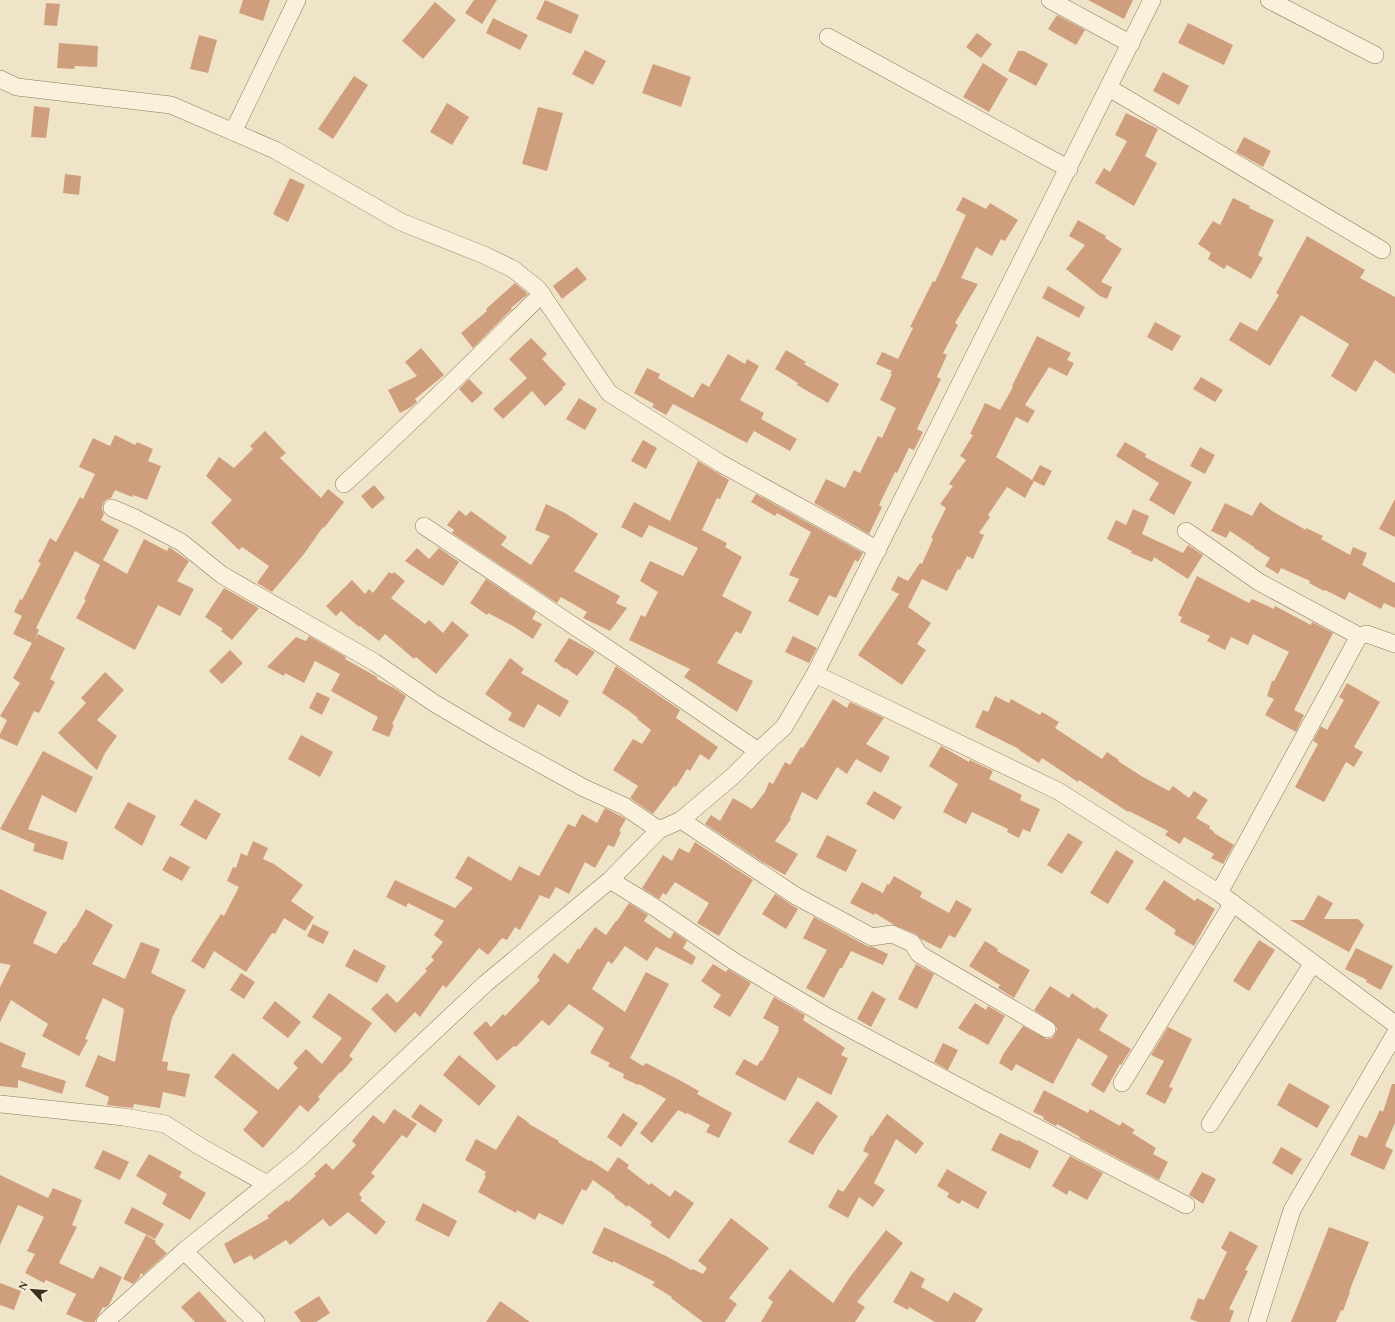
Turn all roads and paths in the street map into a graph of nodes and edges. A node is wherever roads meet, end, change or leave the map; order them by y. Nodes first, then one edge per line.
1 (296, 0) edge
2 (1050, 0) edge
3 (1152, 0) edge
4 (1269, 0) edge
5 (828, 37) dead end
6 (1130, 44) junction
7 (1375, 55) dead end
8 (0, 79) edge
9 (1109, 88) junction
10 (233, 132) junction
11 (1069, 169) junction
12 (1382, 250) dead end
13 (542, 294) junction
14 (344, 484) dead end
15 (112, 508) dead end
16 (424, 526) dead end
17 (1186, 531) dead end
18 (878, 550) junction
19 (1359, 636) junction
20 (1395, 644) edge
21 (815, 674) junction
22 (758, 750) junction
23 (682, 820) junction
24 (659, 830) junction
25 (610, 880) junction
26 (1226, 898) junction
27 (1313, 963) junction
28 (1395, 1024) edge
29 (1047, 1029) dead end
30 (1395, 1034) edge
31 (1122, 1083) dead end
32 (0, 1104) edge
33 (1210, 1124) dead end
34 (267, 1184) junction
35 (1186, 1205) dead end
36 (184, 1251) junction
37 (105, 1322) edge
38 (256, 1322) edge
39 (1257, 1322) edge

1 - 10 street
2 - 6 street
3 - 6 street
4 - 7 street
5 - 11 street
6 - 9 street
8 - 10 street
9 - 11 street
9 - 12 street
10 - 13 street
11 - 18 street
13 - 14 street
13 - 18 street
15 - 24 street
16 - 22 street
17 - 19 street
18 - 21 street
19 - 20 street
19 - 26 street
21 - 22 street
21 - 26 street
22 - 23 street
23 - 24 street
23 - 29 street
24 - 25 street
25 - 34 street
25 - 35 street
26 - 27 street
26 - 31 street
27 - 28 street
27 - 33 street
30 - 39 street
32 - 34 street
34 - 36 street
36 - 37 street
36 - 38 street

